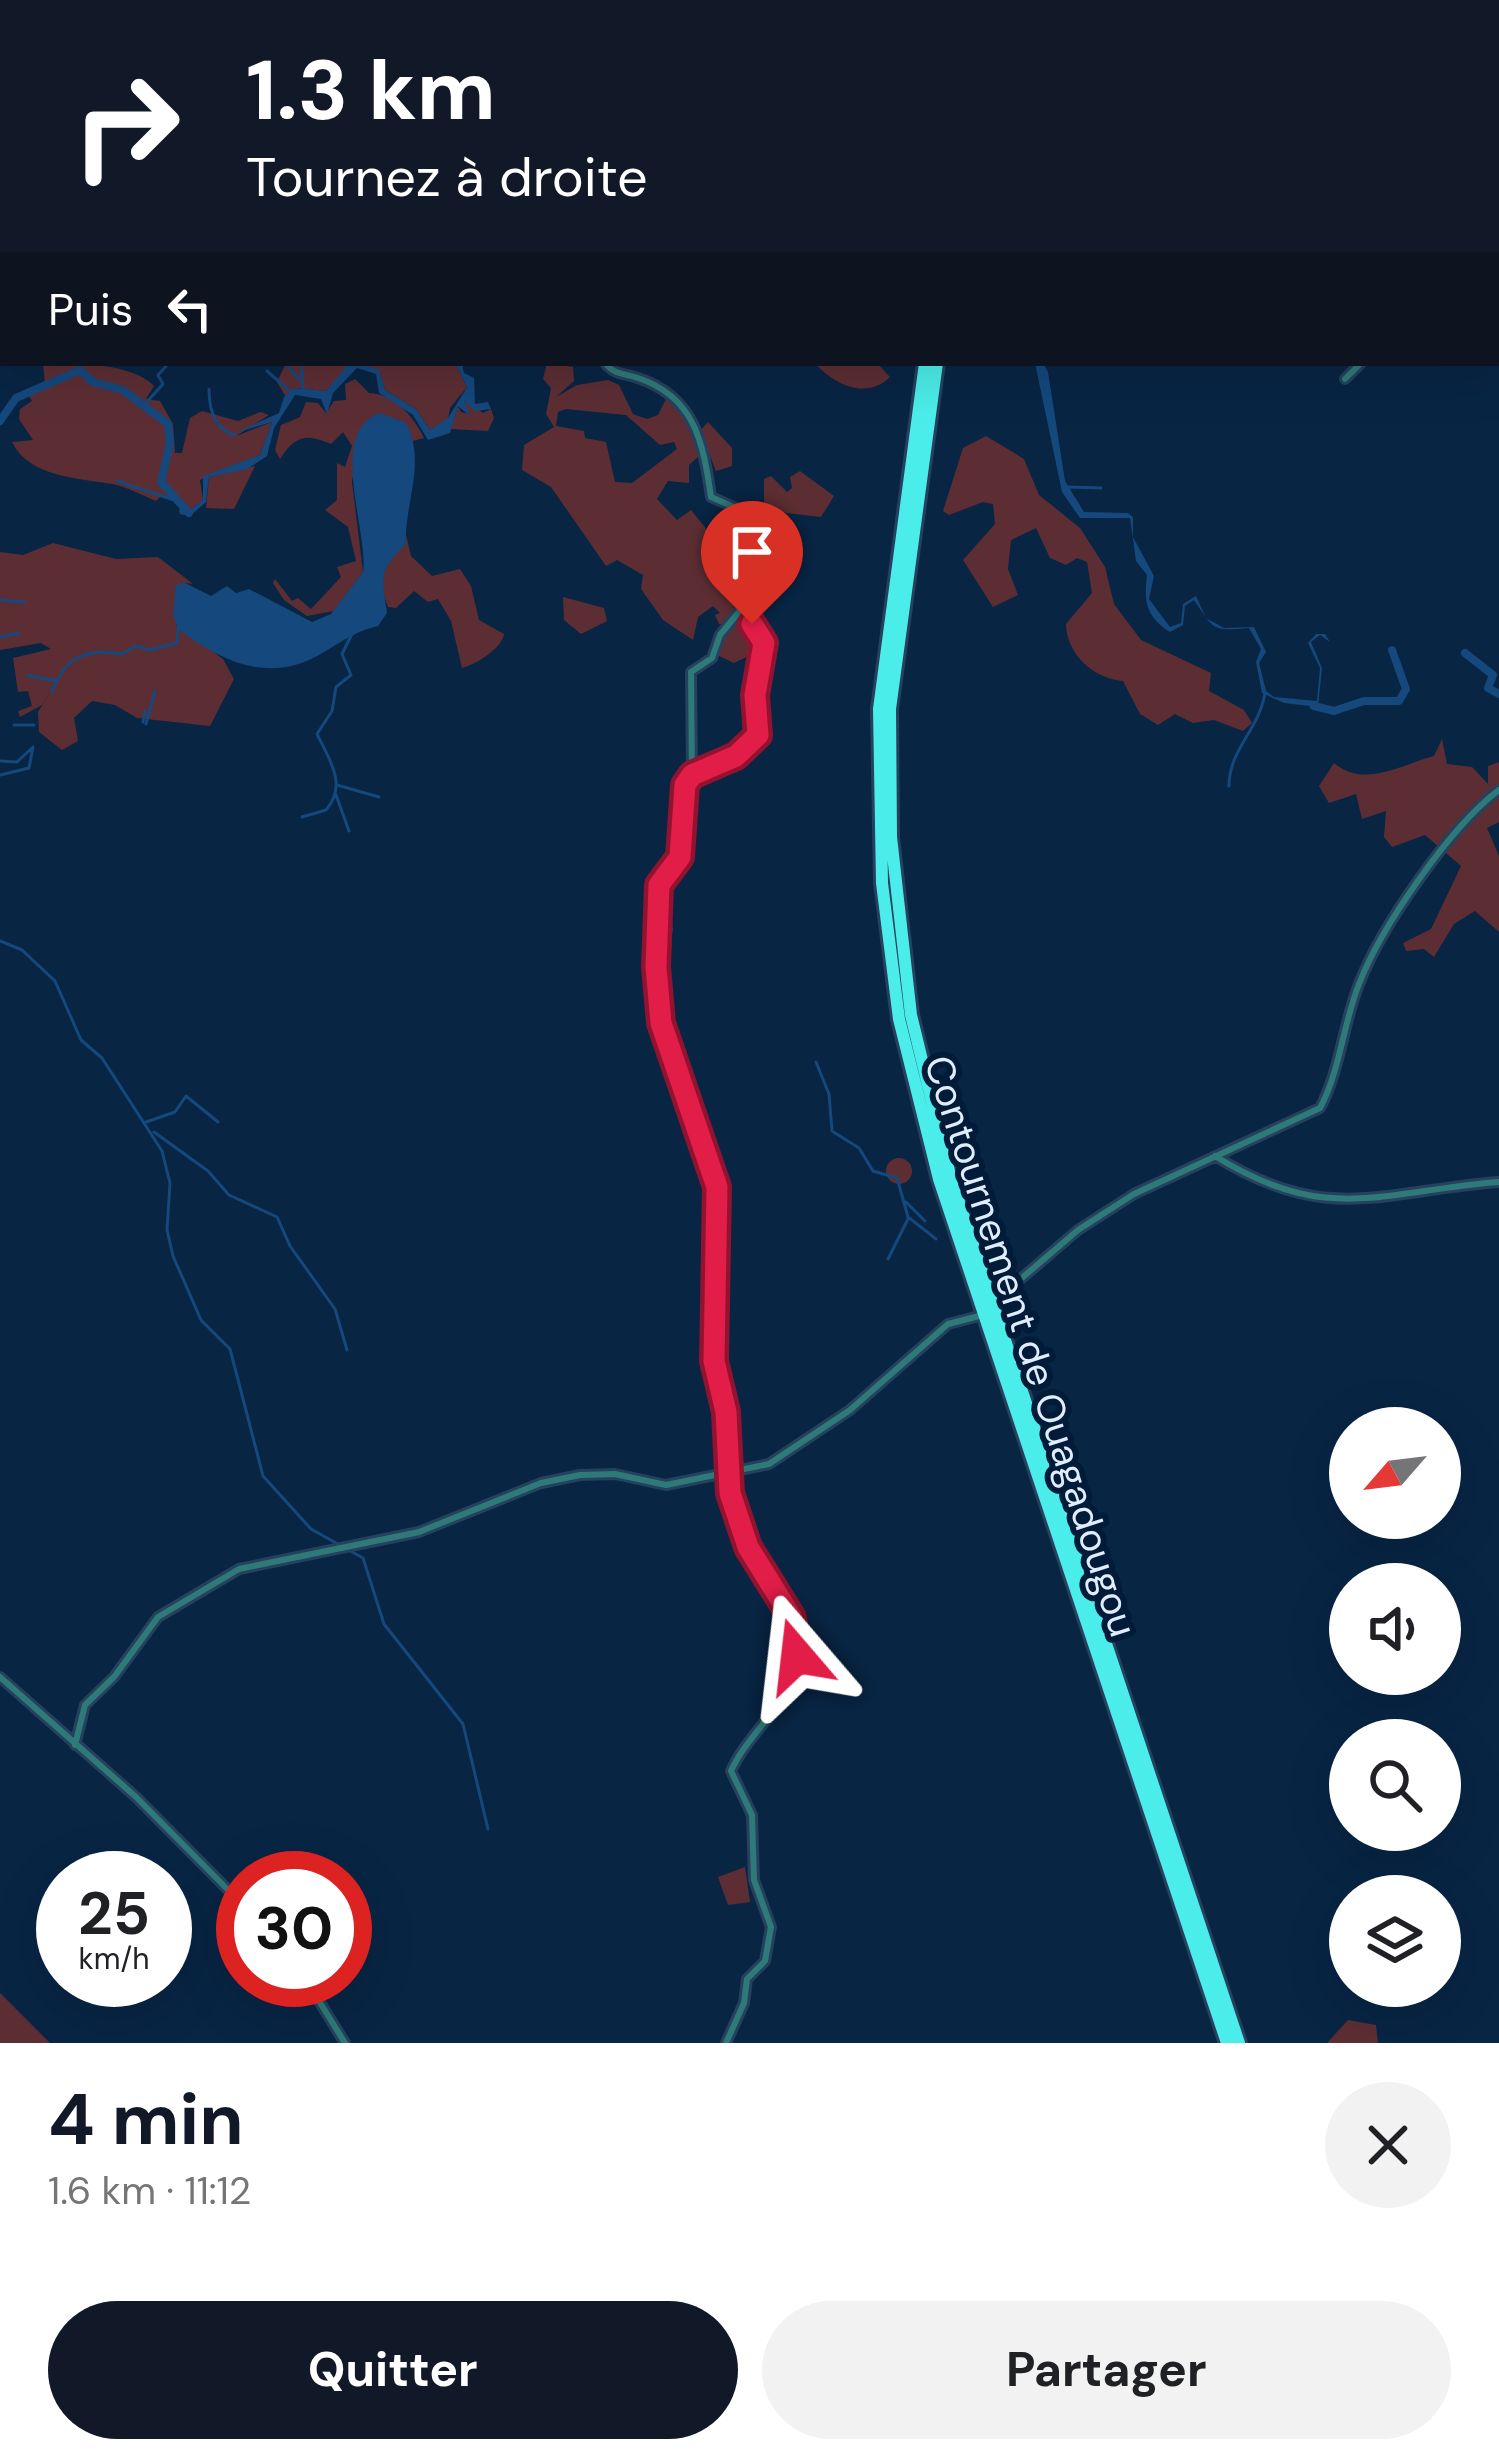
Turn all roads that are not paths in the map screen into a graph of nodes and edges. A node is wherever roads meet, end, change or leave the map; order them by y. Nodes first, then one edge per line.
1 (608, 366) edge
2 (925, 366) edge
3 (937, 366) edge
4 (1358, 366) edge
5 (1345, 380) dead end
6 (749, 599) junction
7 (692, 775) junction
8 (1499, 790) edge
9 (1215, 1156) junction
10 (1499, 1182) edge
11 (990, 1313) junction
12 (728, 1472) junction
13 (0, 1677) edge
14 (75, 1745) junction
15 (216, 1877) edge
16 (323, 2007) edge
17 (345, 2043) edge
18 (726, 2043) edge
19 (1227, 2043) edge
20 (1239, 2043) edge

1 - 6 street
2 - 11 highway, Contournement de Ouagadougou
3 - 11 highway, Contournement de Ouagadougou
4 - 5 street
6 - 7 street
6 - 7 street
7 - 12 street
8 - 9 street
9 - 10 street
9 - 11 street
11 - 12 street
11 - 19 highway, Contournement de Ouagadougou
11 - 20 highway, Contournement de Ouagadougou
12 - 14 street
12 - 18 street
13 - 14 street
14 - 15 street
16 - 17 street

